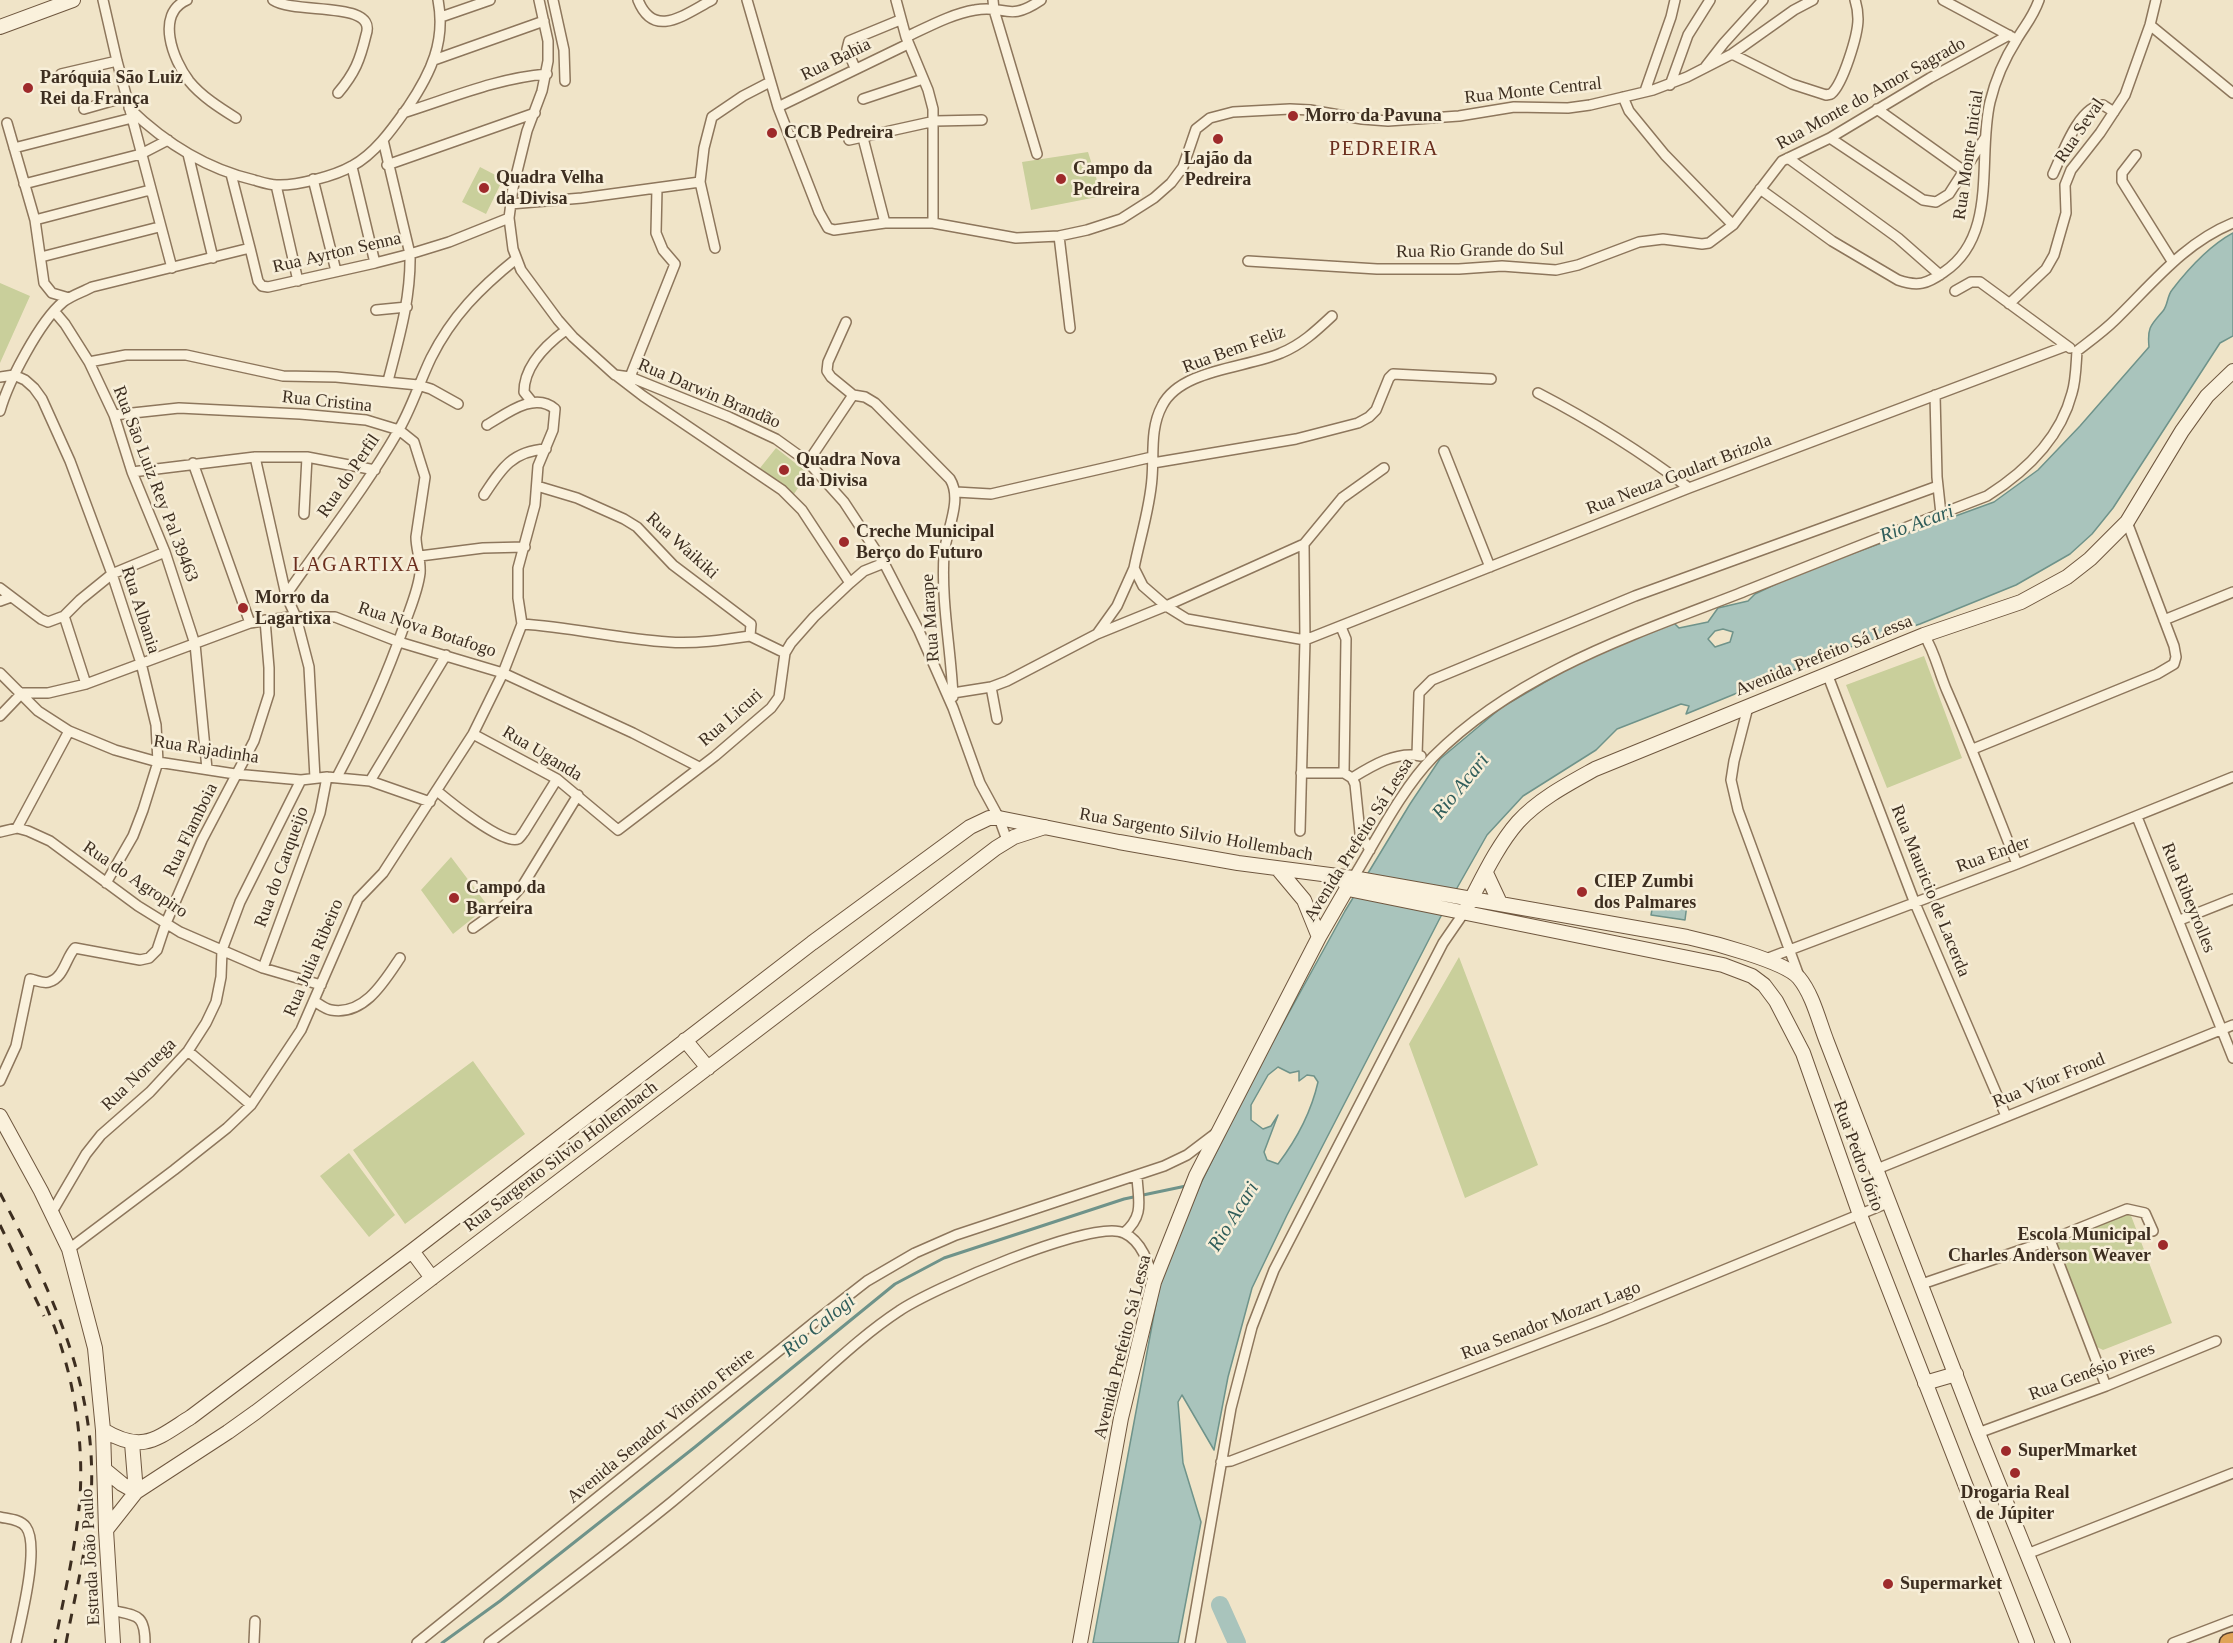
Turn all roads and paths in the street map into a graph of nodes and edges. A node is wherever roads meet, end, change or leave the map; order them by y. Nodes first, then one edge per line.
1 (103, 0) edge
2 (187, 0) edge
3 (273, 0) edge
4 (438, 0) edge
5 (490, 0) edge
6 (539, 0) edge
7 (553, 0) edge
8 (638, 0) edge
9 (712, 0) edge
10 (747, 0) edge
11 (896, 0) edge
12 (1041, 0) edge
13 (1675, 0) edge
14 (1710, 0) edge
15 (1763, 0) edge
16 (1813, 0) edge
17 (1855, 0) edge
18 (1943, 0) edge
19 (2039, 0) edge
20 (2156, 0) edge
21 (64, 2) edge
22 (994, 5) edge
23 (441, 17) junction
24 (900, 20) junction
25 (544, 21) junction
26 (2150, 25) junction
27 (0, 27) edge
28 (2013, 37) junction
29 (907, 40) junction
30 (1732, 54) junction
31 (434, 60) junction
32 (117, 61) junction
33 (855, 68) junction
34 (1705, 68) junction
35 (61, 74) dead end
36 (547, 74) junction
37 (923, 79) junction
38 (565, 81) dead end
39 (770, 82) junction
40 (1670, 85) junction
41 (1645, 91) junction
42 (338, 93) dead end
43 (2233, 93) edge
44 (126, 97) junction
45 (1623, 97) junction
46 (863, 99) dead end
47 (778, 107) junction
48 (84, 109) dead end
49 (1877, 109) junction
50 (2114, 112) junction
51 (130, 113) junction
52 (404, 113) junction
53 (535, 113) junction
54 (236, 118) dead end
55 (982, 120) dead end
56 (935, 121) junction
57 (8, 123) dead end
58 (1987, 135) junction
59 (862, 138) junction
60 (1830, 138) junction
61 (168, 140) junction
62 (383, 140) junction
63 (849, 140) dead end
64 (14, 148) junction
65 (141, 153) junction
66 (188, 153) junction
67 (1037, 154) dead end
68 (2136, 155) dead end
69 (1788, 158) junction
70 (387, 165) junction
71 (351, 167) junction
72 (1964, 171) junction
73 (231, 174) junction
74 (2054, 174) dead end
75 (313, 179) junction
76 (700, 182) junction
77 (24, 184) junction
78 (276, 185) junction
79 (657, 188) junction
80 (1760, 189) junction
81 (150, 190) junction
82 (510, 204) junction
83 (509, 218) junction
84 (35, 220) junction
85 (885, 223) junction
86 (933, 223) junction
87 (2233, 223) edge
88 (1733, 225) junction
89 (159, 227) junction
90 (1059, 236) junction
91 (1709, 243) joint
92 (250, 248) junction
93 (715, 248) dead end
94 (410, 254) junction
95 (41, 257) junction
96 (213, 258) junction
97 (516, 258) junction
98 (1248, 261) dead end
99 (2172, 261) junction
100 (375, 263) junction
101 (172, 268) junction
102 (336, 271) junction
103 (1940, 276) junction
104 (298, 281) junction
105 (1955, 291) dead end
106 (69, 298) junction
107 (2009, 304) junction
108 (407, 307) junction
109 (376, 310) dead end
110 (54, 311) junction
111 (1332, 316) dead end
112 (846, 322) dead end
113 (1070, 328) dead end
114 (567, 330) junction
115 (2066, 346) junction
116 (2077, 351) junction
117 (89, 362) junction
118 (2233, 371) edge
119 (14, 375) junction
120 (615, 375) junction
121 (0, 377) edge
122 (630, 377) junction
123 (1491, 379) dead end
124 (388, 381) junction
125 (418, 385) junction
126 (1538, 393) dead end
127 (853, 395) junction
128 (1935, 395) junction
129 (532, 402) junction
130 (458, 404) dead end
131 (0, 411) edge
132 (114, 415) junction
133 (487, 425) dead end
134 (399, 430) junction
135 (546, 449) junction
136 (1444, 451) dead end
137 (255, 457) junction
138 (307, 457) junction
139 (1152, 460) junction
140 (808, 462) junction
141 (193, 463) junction
142 (1384, 468) dead end
143 (375, 470) junction
144 (132, 472) junction
145 (537, 486) junction
146 (1938, 486) junction
147 (1689, 488) junction
148 (956, 492) junction
149 (484, 495) dead end
150 (304, 514) dead end
151 (1941, 514) junction
152 (2127, 522) junction
153 (1304, 544) junction
154 (525, 547) junction
155 (165, 552) junction
156 (420, 555) junction
157 (884, 563) junction
158 (1490, 567) junction
159 (1134, 568) junction
160 (112, 574) junction
161 (850, 583) junction
162 (0, 588) edge
163 (2233, 592) edge
164 (286, 595) junction
165 (11, 597) junction
166 (0, 602) edge
167 (1166, 606) junction
168 (64, 616) junction
169 (296, 617) junction
170 (265, 620) junction
171 (2164, 620) junction
172 (250, 623) junction
173 (522, 624) junction
174 (1341, 627) junction
175 (1097, 634) junction
176 (1924, 635) junction
177 (750, 636) junction
178 (1305, 640) junction
179 (399, 642) junction
180 (195, 644) junction
181 (785, 653) junction
182 (446, 655) junction
183 (141, 663) junction
184 (0, 673) edge
185 (503, 673) junction
186 (1828, 676) junction
187 (86, 684) junction
188 (991, 687) junction
189 (22, 693) junction
190 (953, 693) junction
191 (1748, 707) junction
192 (953, 708) junction
193 (0, 716) edge
194 (997, 719) dead end
195 (69, 731) junction
196 (473, 734) junction
197 (1973, 749) junction
198 (1418, 755) junction
199 (1432, 758) junction
200 (158, 762) junction
201 (699, 767) junction
202 (207, 769) junction
203 (239, 773) junction
204 (1301, 773) junction
205 (1348, 776) junction
206 (327, 777) junction
207 (337, 777) junction
208 (2233, 777) edge
209 (315, 778) junction
210 (557, 779) junction
211 (301, 780) junction
212 (370, 781) junction
213 (437, 790) junction
214 (578, 795) junction
215 (430, 802) junction
216 (2137, 817) junction
217 (999, 818) junction
218 (1047, 826) junction
219 (17, 828) junction
220 (618, 830) joint
221 (1299, 831) dead end
222 (0, 832) edge
223 (1007, 840) junction
224 (1370, 850) junction
225 (2017, 864) junction
226 (1278, 869) junction
227 (1486, 873) junction
228 (106, 882) junction
229 (1351, 882) junction
230 (1466, 898) junction
231 (2233, 899) edge
232 (1914, 901) junction
233 (1500, 903) junction
234 (1458, 913) junction
235 (2180, 920) junction
236 (166, 922) junction
237 (473, 927) dead end
238 (1319, 937) junction
239 (1790, 949) junction
240 (222, 950) junction
241 (400, 958) dead end
242 (1763, 960) junction
243 (263, 968) junction
244 (1800, 979) junction
245 (321, 985) junction
246 (314, 1001) junction
247 (2233, 1025) edge
248 (2221, 1029) junction
249 (686, 1040) junction
250 (1827, 1042) junction
251 (188, 1051) junction
252 (1803, 1053) junction
253 (2233, 1058) edge
254 (708, 1068) junction
255 (0, 1081) edge
256 (251, 1105) junction
257 (0, 1116) edge
258 (2006, 1116) junction
259 (1218, 1132) junction
260 (1878, 1169) junction
261 (1137, 1176) junction
262 (1890, 1202) junction
263 (52, 1212) junction
264 (1860, 1215) junction
265 (2153, 1231) dead end
266 (1124, 1233) junction
267 (2050, 1239) junction
268 (69, 1249) junction
269 (412, 1251) junction
270 (432, 1278) junction
271 (1154, 1282) junction
272 (1922, 1284) junction
273 (2216, 1341) dead end
274 (1956, 1374) junction
275 (1925, 1383) junction
276 (2106, 1386) junction
277 (103, 1430) junction
278 (1978, 1433) junction
279 (132, 1443) junction
280 (1221, 1462) junction
281 (105, 1470) junction
282 (2233, 1473) edge
283 (136, 1492) junction
284 (0, 1517) edge
285 (106, 1530) junction
286 (2027, 1554) junction
287 (111, 1610) junction
288 (2233, 1620) edge
289 (255, 1621) dead end
290 (494, 1642) edge
291 (2233, 1642) edge
292 (16, 1643) edge
293 (113, 1643) edge
294 (145, 1643) edge
295 (254, 1643) edge
296 (417, 1643) edge
297 (1080, 1643) edge
298 (1190, 1643) edge
299 (2027, 1643) edge
300 (2063, 1643) edge
301 (2174, 1643) edge
302 (2229, 1643) edge

1 - 32 street
2 - 54 street
3 - 42 street
4 - 23 street
5 - 23 street
6 - 25 street, Rua Darwin Brandão
7 - 38 street
8 - 9 street
10 - 39 street
11 - 24 street
12 - 22 street, Rua Bahia
13 - 41 street
14 - 40 street
15 - 34 street
16 - 30 street, Rua Monte Central
17 - 30 street
18 - 28 street
19 - 28 street, Rua Monte Inicial
20 - 26 street, Rua Seval
21 - 27 main road
22 - 29 street, Rua Bahia
22 - 67 street
23 - 31 street
24 - 29 street
24 - 33 street
25 - 31 street
25 - 36 street, Rua Darwin Brandão
26 - 43 street
26 - 50 street, Rua Seval
28 - 49 street, Rua Monte do Amor Sagrado
28 - 58 street, Rua Monte Inicial
29 - 33 street, Rua Bahia
29 - 37 street
30 - 34 street, Rua Monte Central
31 - 52 street
32 - 35 street
32 - 44 street
33 - 47 street, Rua Bahia
34 - 40 street, Rua Monte Central
36 - 52 street
36 - 53 street, Rua Darwin Brandão
37 - 46 street
37 - 56 street
39 - 47 street
39 - 76 street
40 - 41 street, Rua Monte Central
41 - 45 street, Rua Monte Central
44 - 48 street
44 - 51 street
45 - 88 street
45 - 90 street, Rua Monte Central
47 - 85 street, Rua Monte Central
49 - 60 street, Rua Monte do Amor Sagrado
49 - 72 street
50 - 74 street
50 - 107 street, Rua Seval
51 - 61 street
51 - 64 street
51 - 65 street
52 - 62 street
53 - 70 street
53 - 82 street, Rua Darwin Brandão
55 - 56 street
56 - 59 street
56 - 86 street
57 - 64 street
58 - 72 street
58 - 103 street, Rua Monte Inicial
59 - 63 street
59 - 85 street
60 - 69 street, Rua Monte do Amor Sagrado
60 - 72 street
61 - 65 street
61 - 66 street
62 - 70 street
62 - 71 street
64 - 77 street
65 - 77 street
65 - 81 street
66 - 73 street
66 - 96 street
68 - 99 street
69 - 80 street, Rua Monte do Amor Sagrado
69 - 103 street
70 - 94 street
71 - 75 street
71 - 100 street
73 - 78 street
73 - 92 street
75 - 78 street
75 - 102 street
76 - 79 street
76 - 93 street
77 - 84 street
78 - 104 street
79 - 82 street
79 - 122 street
80 - 88 street, Rua Monte do Amor Sagrado
80 - 103 street, Rua Monte Inicial
81 - 84 street
81 - 89 street
82 - 83 street, Rua Darwin Brandão
83 - 94 street, Rua Ayrton Senna
83 - 97 street, Rua Darwin Brandão
84 - 95 street
85 - 86 street, Rua Monte Central
86 - 90 street, Rua Monte Central
87 - 99 street
88 - 91 street, Rua Monte do Amor Sagrado
89 - 95 street
89 - 101 street
90 - 113 street
91 - 98 street, Rua Rio Grande do Sul
92 - 96 street, Rua Ayrton Senna
92 - 104 street, Rua Ayrton Senna
94 - 100 street, Rua Ayrton Senna
94 - 108 street
95 - 106 street
96 - 101 street, Rua Ayrton Senna
97 - 114 street, Rua Darwin Brandão
97 - 125 street, Rua do Perfil
99 - 116 street
100 - 102 street, Rua Ayrton Senna
101 - 106 street, Rua Ayrton Senna
102 - 104 street, Rua Ayrton Senna
105 - 107 street
106 - 110 street, Rua Ayrton Senna
107 - 115 street
108 - 109 street
108 - 124 street
110 - 117 street, Rua Sāo Luiz Rey Pal 39463
110 - 119 street, Rua Ayrton Senna
111 - 139 street, Rua Bem Feliz
112 - 127 street
114 - 120 street, Rua Darwin Brandão
114 - 129 street
115 - 116 street
115 - 128 street, Rua Neuza Goulart Brizola
116 - 151 street, Avenida Prefeito Sá Lessa
117 - 124 street
117 - 132 street, Rua Sāo Luiz Rey Pal 39463
118 - 152 main road, Avenida Prefeito Sá Lessa
119 - 121 street
119 - 131 street, Rua Ayrton Senna
119 - 160 street, Rua Albania
120 - 122 street, Rua Darwin Brandão
120 - 161 street
122 - 140 street, Rua Darwin Brandão
123 - 139 street
124 - 125 street
125 - 130 street
125 - 134 street, Rua do Perfil
126 - 147 street
127 - 140 street
127 - 148 street
128 - 146 street
128 - 147 street, Rua Neuza Goulart Brizola
129 - 133 street
129 - 135 street
132 - 134 street, Rua Cristina
132 - 144 street, Rua Sāo Luiz Rey Pal 39463
134 - 143 street, Rua do Perfil
134 - 156 street
135 - 145 street
135 - 149 street
136 - 158 street
137 - 138 street
137 - 141 street
137 - 164 street
138 - 143 street
138 - 150 street
139 - 148 street
139 - 159 street, Rua Bem Feliz
140 - 157 street, Rua Darwin Brandão
141 - 144 street
141 - 172 street
142 - 153 street
143 - 164 street, Rua do Perfil
144 - 155 street, Rua Sāo Luiz Rey Pal 39463
145 - 154 street
145 - 177 street, Rua Waikiki
146 - 151 street
146 - 198 street
147 - 158 street, Rua Neuza Goulart Brizola
148 - 190 street, Rua Marape
151 - 199 street, Avenida Prefeito Sá Lessa
152 - 171 street
152 - 176 main road, Avenida Prefeito Sá Lessa
153 - 167 street
153 - 178 street
154 - 156 street
154 - 173 street
155 - 160 street
155 - 180 street, Rua Sāo Luiz Rey Pal 39463
156 - 179 street
157 - 161 street
157 - 192 street, Rua Darwin Brandão
158 - 174 street, Rua Neuza Goulart Brizola
159 - 167 street
159 - 175 street, Rua Bem Feliz
160 - 168 street
160 - 183 street, Rua Albania
161 - 181 street
162 - 165 street
163 - 171 street
164 - 169 street
165 - 166 street
165 - 168 street
167 - 175 street
167 - 178 street
168 - 187 street
169 - 170 street, Rua Nova Botafogo
169 - 179 street, Rua Nova Botafogo
169 - 209 street
170 - 172 street, Rua Nova Botafogo
170 - 203 street, Rua Flamboia
171 - 197 street
172 - 180 street, Rua Nova Botafogo
173 - 177 street
173 - 185 street, Rua Julia Ribeiro
174 - 178 street, Rua Neuza Goulart Brizola
174 - 205 street
175 - 188 street
176 - 186 main road, Avenida Prefeito Sá Lessa
176 - 197 street
177 - 181 street
178 - 204 street
179 - 182 street, Rua Nova Botafogo
179 - 207 street
180 - 183 street, Rua Nova Botafogo
180 - 202 street, Rua Sāo Luiz Rey Pal 39463
181 - 201 street, Rua Licuri
182 - 185 street, Rua Nova Botafogo
182 - 212 street
183 - 187 street, Rua Nova Botafogo
183 - 200 street, Rua Albania
184 - 189 street, Rua Rajadinha
185 - 196 street, Rua Julia Ribeiro
185 - 201 street, Rua Nova Botafogo
186 - 191 main road, Avenida Prefeito Sá Lessa
186 - 232 street, Rua Mauricio de Lacerda
187 - 189 street, Rua Nova Botafogo
188 - 190 street
188 - 194 street
189 - 193 street
189 - 195 street, Rua Rajadinha
190 - 192 street, Rua Marape
191 - 227 main road, Avenida Prefeito Sá Lessa
191 - 239 street, Rua Pedro Jório
192 - 217 street, Rua Darwin Brandão
195 - 200 street, Rua Rajadinha
195 - 219 street
196 - 210 street, Rua Uganda
196 - 213 street, Rua Julia Ribeiro
197 - 225 street
198 - 199 street
198 - 205 street
199 - 224 street, Avenida Prefeito Sá Lessa
200 - 202 street, Rua Rajadinha
200 - 228 street, Rua Albania
201 - 220 street, Rua Licuri
202 - 203 street, Rua Rajadinha
203 - 211 street, Rua Rajadinha
203 - 236 street, Rua Flamboia
204 - 205 street
204 - 221 street
205 - 224 street
206 - 207 street, Rua Rajadinha
206 - 209 street, Rua Rajadinha
206 - 243 street, Rua do Carqueijo
207 - 212 street, Rua Rajadinha
208 - 216 street, Rua Ender
209 - 211 street, Rua Rajadinha
210 - 213 street
210 - 214 street, Rua Uganda
211 - 240 street, Rua Noruega
212 - 215 street, Rua Rajadinha
213 - 215 street, Rua Julia Ribeiro
214 - 220 street, Rua Uganda
214 - 237 street
215 - 245 street, Rua Julia Ribeiro
216 - 225 street, Rua Ender
216 - 235 street, Rua Ribeyrolles
217 - 218 main road, Rua Sargento Silvio Hollembach
217 - 223 street, Rua Darwin Brandão
217 - 249 main road, Rua Sargento Silvio Hollembach
218 - 223 main road, Rua Sargento Silvio Hollembach
218 - 226 main road, Rua Sargento Silvio Hollembach
219 - 222 street
219 - 228 street, Rua do Agropiro
223 - 254 main road, Rua Sargento Silvio Hollembach
224 - 229 street, Avenida Prefeito Sá Lessa
225 - 232 street, Rua Ender
226 - 229 main road, Rua Sargento Silvio Hollembach
226 - 238 main road
227 - 230 main road, Avenida Prefeito Sá Lessa
227 - 233 main road
228 - 236 street, Rua do Agropiro
229 - 230 main road, Rua Sargento Silvio Hollembach
229 - 234 main road, Rua Sargento Silvio Hollembach
229 - 238 main road, Avenida Prefeito Sá Lessa
230 - 233 main road, Rua Sargento Silvio Hollembach
230 - 234 main road, Avenida Prefeito Sá Lessa
231 - 235 street
232 - 239 street, Rua Ender
232 - 258 street, Rua Mauricio de Lacerda
233 - 242 main road, Rua Sargento Silvio Hollembach
234 - 252 main road, Rua Pedro Jório
234 - 280 street, Avenida Prefeito Sá Lessa
235 - 248 street, Rua Ribeyrolles
236 - 240 street, Rua do Agropiro
236 - 255 street, Rua Flamboia
238 - 259 main road, Avenida Prefeito Sá Lessa
239 - 242 street, Rua Ender
239 - 244 street, Rua Pedro Jório
240 - 243 street, Rua do Agropiro
240 - 251 street, Rua Noruega
241 - 246 street
242 - 244 main road, Rua Sargento Silvio Hollembach
243 - 245 street, Rua do Agropiro
244 - 250 main road, Rua Pedro Jório
245 - 246 street, Rua Julia Ribeiro
246 - 256 street, Rua Julia Ribeiro
247 - 248 street, Rua Vítor Frond
248 - 253 street, Rua Ribeyrolles
248 - 258 street, Rua Vítor Frond
249 - 254 main road
249 - 269 main road, Rua Sargento Silvio Hollembach
250 - 252 main road
250 - 260 main road, Rua Pedro Jório
251 - 256 street
251 - 263 street, Rua Noruega
252 - 264 main road, Rua Pedro Jório
254 - 270 main road, Rua Sargento Silvio Hollembach
256 - 268 street, Rua Julia Ribeiro
257 - 263 main road, Estrada João Paulo
258 - 260 street, Rua Vítor Frond
259 - 261 street, Avenida Senador Vitorino Freire
259 - 271 main road, Avenida Prefeito Sá Lessa
260 - 262 main road, Rua Pedro Jório
261 - 266 street
261 - 296 street, Avenida Senador Vitorino Freire
262 - 264 street, Rua Senador Mozart Lago
262 - 272 main road, Rua Pedro Jório
263 - 268 main road, Estrada João Paulo
264 - 275 main road, Rua Pedro Jório
264 - 280 street, Rua Senador Mozart Lago
265 - 267 street
266 - 271 street
266 - 290 street
267 - 272 street
267 - 276 street
268 - 277 main road, Estrada João Paulo
269 - 270 main road
269 - 279 main road, Rua Sargento Silvio Hollembach
270 - 283 main road, Rua Sargento Silvio Hollembach
271 - 297 main road, Avenida Prefeito Sá Lessa
272 - 274 main road, Rua Pedro Jório
273 - 276 street, Rua Genésio Pires
274 - 275 main road
274 - 278 main road, Rua Pedro Jório
275 - 299 main road, Rua Pedro Jório
276 - 278 street, Rua Genésio Pires
277 - 279 main road
277 - 281 main road, Estrada João Paulo
278 - 286 main road, Rua Pedro Jório
279 - 283 main road
280 - 298 street, Avenida Prefeito Sá Lessa
281 - 283 main road
281 - 285 main road, Estrada João Paulo
282 - 286 street
283 - 285 main road, Rua Sargento Silvio Hollembach
284 - 292 street
285 - 287 main road, Estrada João Paulo
286 - 300 main road, Rua Pedro Jório
287 - 293 main road, Estrada João Paulo
287 - 294 street
288 - 301 street
289 - 295 street
291 - 302 highway

